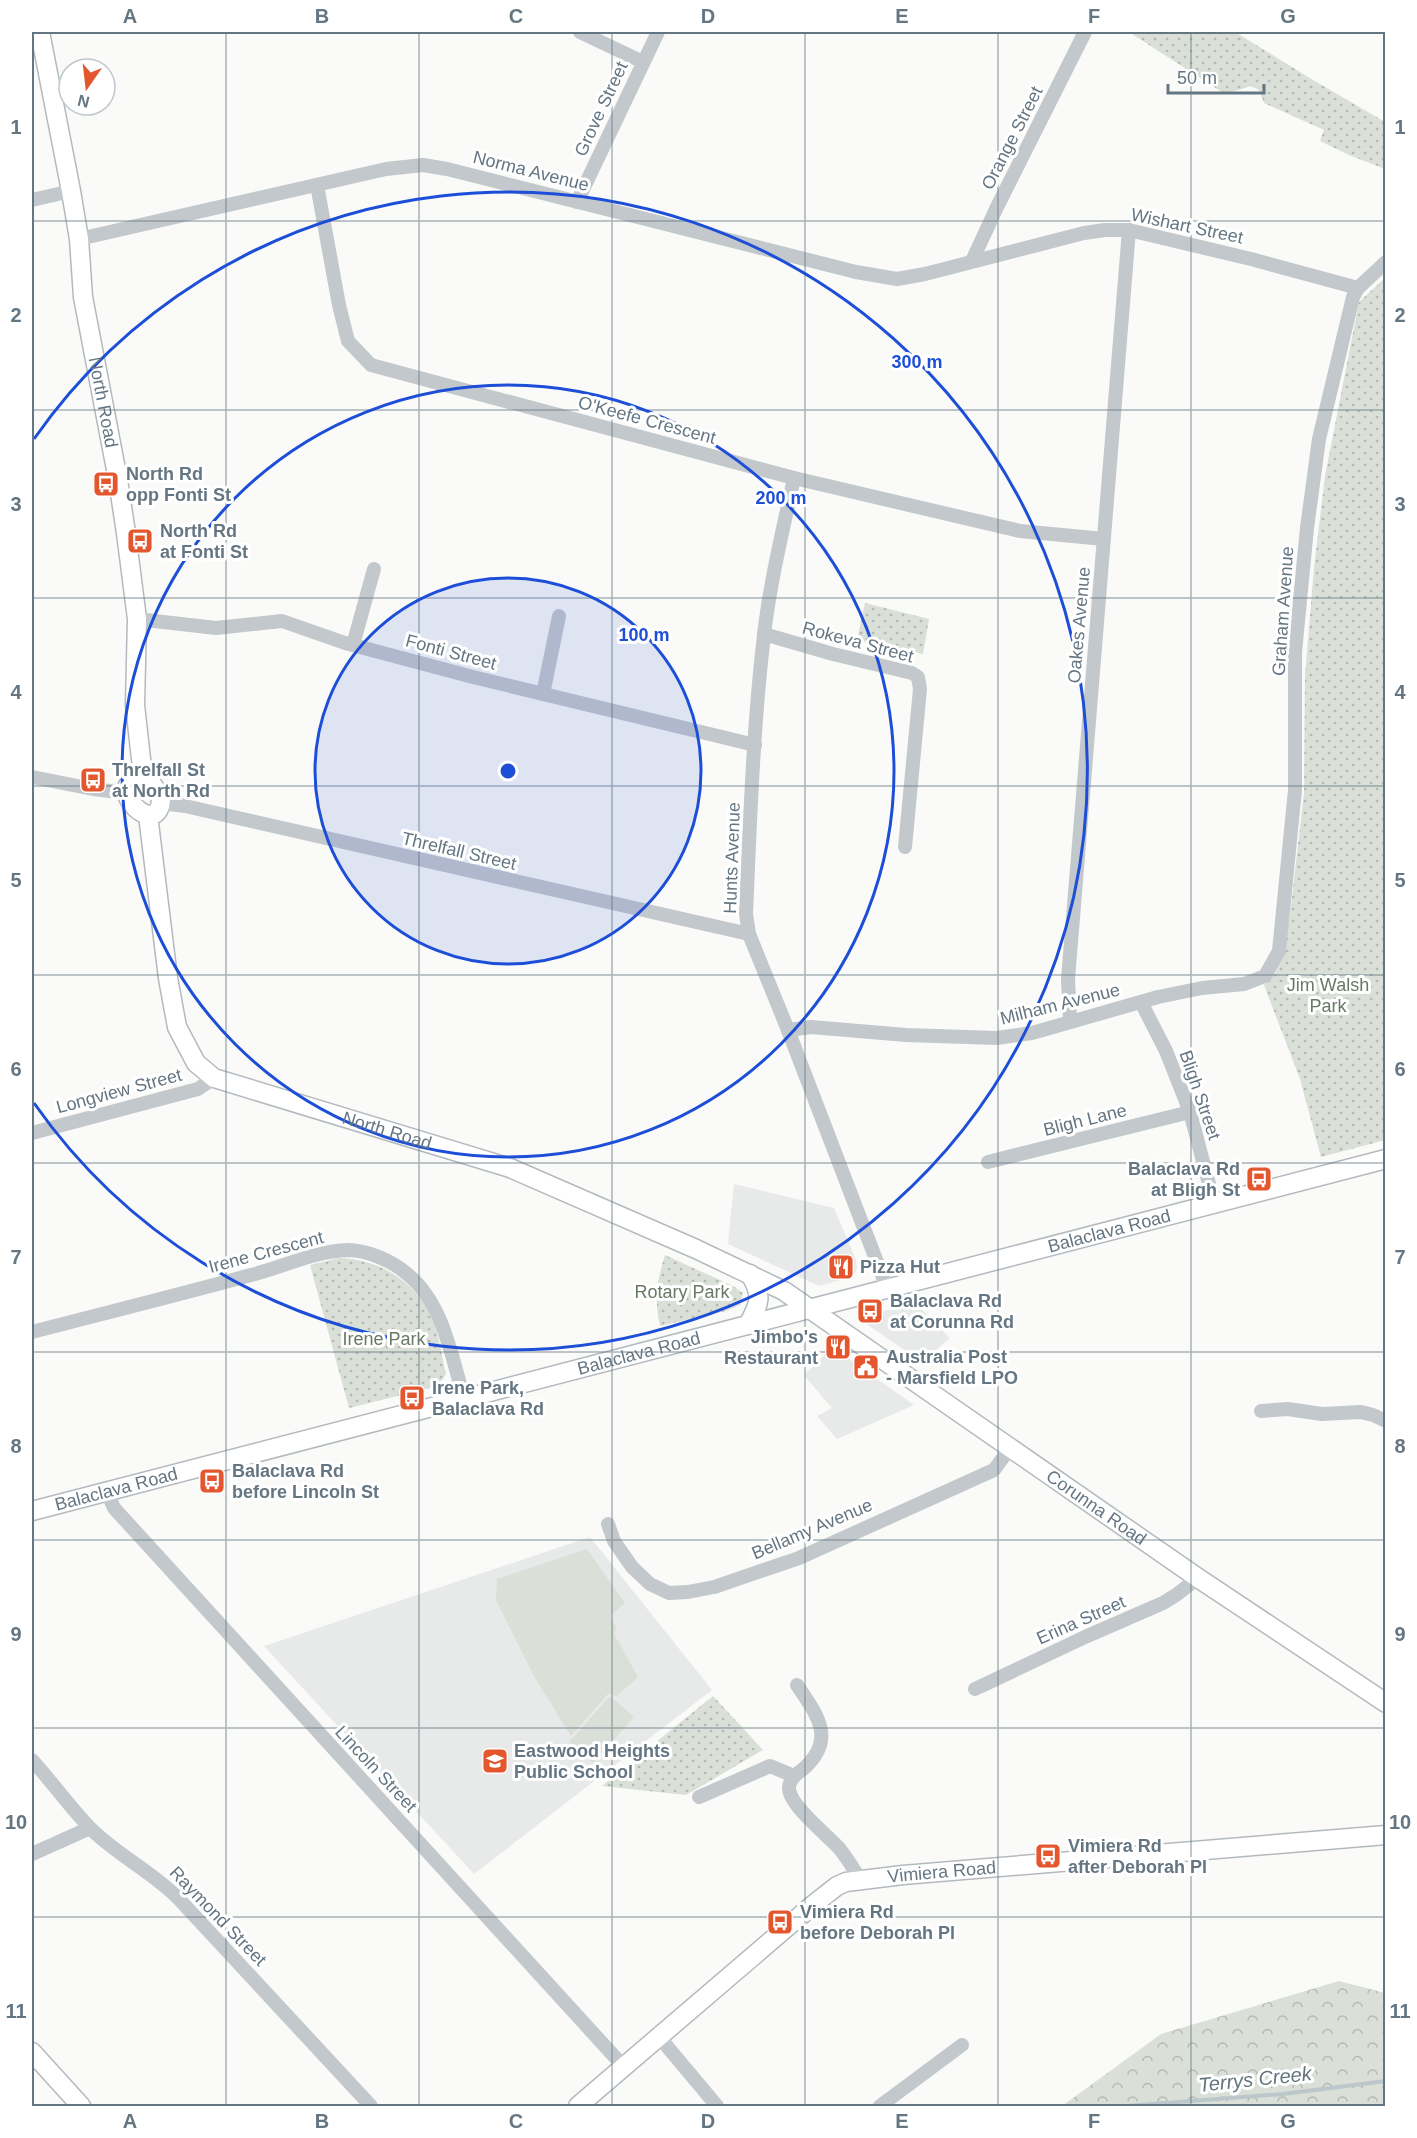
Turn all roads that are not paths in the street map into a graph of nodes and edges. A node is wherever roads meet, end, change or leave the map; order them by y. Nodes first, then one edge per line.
1 (40, 32) edge
2 (580, 32) edge
3 (658, 32) edge
4 (1085, 32) edge
5 (643, 62) junction
6 (317, 185) junction
7 (71, 191) junction
8 (32, 200) edge
9 (577, 202) junction
10 (1129, 230) junction
11 (79, 238) junction
12 (972, 261) junction
13 (1386, 262) edge
14 (1358, 288) junction
15 (794, 478) junction
16 (1104, 539) junction
17 (374, 569) dead end
18 (560, 616) dead end
19 (137, 619) junction
20 (764, 634) junction
21 (353, 645) junction
22 (543, 694) junction
23 (755, 745) junction
24 (32, 777) edge
25 (143, 777) junction
26 (126, 793) junction
27 (154, 809) junction
28 (904, 847) dead end
29 (749, 934) junction
30 (1265, 976) joint
31 (1141, 1002) junction
32 (1070, 1022) junction
33 (788, 1030) junction
34 (213, 1078) junction
35 (1190, 1112) junction
36 (32, 1133) edge
37 (1386, 1159) edge
38 (988, 1162) dead end
39 (1214, 1203) junction
40 (750, 1274) junction
41 (887, 1288) junction
42 (810, 1309) junction
43 (748, 1325) junction
44 (32, 1332) edge
45 (464, 1398) junction
46 (1261, 1411) dead end
47 (1386, 1421) edge
48 (1011, 1448) junction
49 (107, 1492) junction
50 (32, 1511) edge
51 (608, 1524) dead end
52 (1198, 1578) junction
53 (797, 1685) dead end
54 (975, 1689) dead end
55 (1386, 1703) edge
56 (32, 1760) edge
57 (794, 1776) junction
58 (699, 1797) dead end
59 (90, 1828) junction
60 (1386, 1835) edge
61 (32, 1854) edge
62 (860, 1879) junction
63 (660, 2038) junction
64 (962, 2046) dead end
65 (32, 2052) edge
66 (624, 2067) junction
67 (81, 2106) edge
68 (371, 2106) edge
69 (578, 2106) edge
70 (717, 2106) edge
71 (880, 2106) edge

1 - 7 street, North Road
2 - 5 street
3 - 5 street, Grove Street
4 - 12 street, Orange Street
5 - 9 street, Grove Street
6 - 9 street, Norma Avenue
6 - 11 street, Norma Avenue
6 - 15 street, O'Keefe Crescent
7 - 8 street
7 - 11 street, North Road
9 - 12 street, Norma Avenue
10 - 12 street, Wishart Street
10 - 14 street, Wishart Street
10 - 16 street, Oakes Avenue
11 - 19 street, North Road
13 - 14 street, Graham Avenue
14 - 30 street, Graham Avenue
15 - 16 street, O'Keefe Crescent
15 - 20 street, Hunts Avenue
16 - 32 street, Oakes Avenue
17 - 21 street
18 - 22 street
19 - 21 street, Fonti Street
19 - 25 street, North Road
20 - 23 street, Hunts Avenue
20 - 28 street, Rokeva Street
21 - 22 street, Fonti Street
22 - 23 street, Fonti Street
23 - 29 street, Hunts Avenue
24 - 26 street
25 - 26 street
25 - 27 street
26 - 27 street
27 - 29 street, Threlfall Street
27 - 34 street, North Road
29 - 33 street, Hunts Avenue
30 - 31 street, Milham Avenue
31 - 32 street, Milham Avenue
31 - 35 street, Bligh Street
32 - 33 street, Milham Avenue
33 - 41 street, Hunts Avenue
34 - 36 street, Longview Street
34 - 40 street, North Road
35 - 38 street, Bligh Lane
35 - 39 street, Bligh Street
37 - 39 street, Balaclava Road
39 - 41 street, Balaclava Road
40 - 42 street, North Road
40 - 43 street
41 - 42 street, Balaclava Road
42 - 43 street, Balaclava Road
42 - 48 street, Corunna Road
43 - 45 street, Balaclava Road
44 - 45 street, Irene Crescent
45 - 49 street, Balaclava Road
46 - 47 street
48 - 51 street, Bellamy Avenue
48 - 52 street, Corunna Road
49 - 50 street, Balaclava Road
49 - 66 street, Lincoln Street
52 - 54 street, Erina Street
52 - 55 street, Corunna Road
53 - 57 street
56 - 59 street, Raymond Street
57 - 58 street
57 - 62 street
59 - 61 street
59 - 68 street, Raymond Street
60 - 62 street, Vimiera Road
62 - 63 street, Vimiera Road
63 - 66 street, Vimiera Road
63 - 70 street
64 - 71 street
65 - 67 street
66 - 69 street, Vimiera Road

